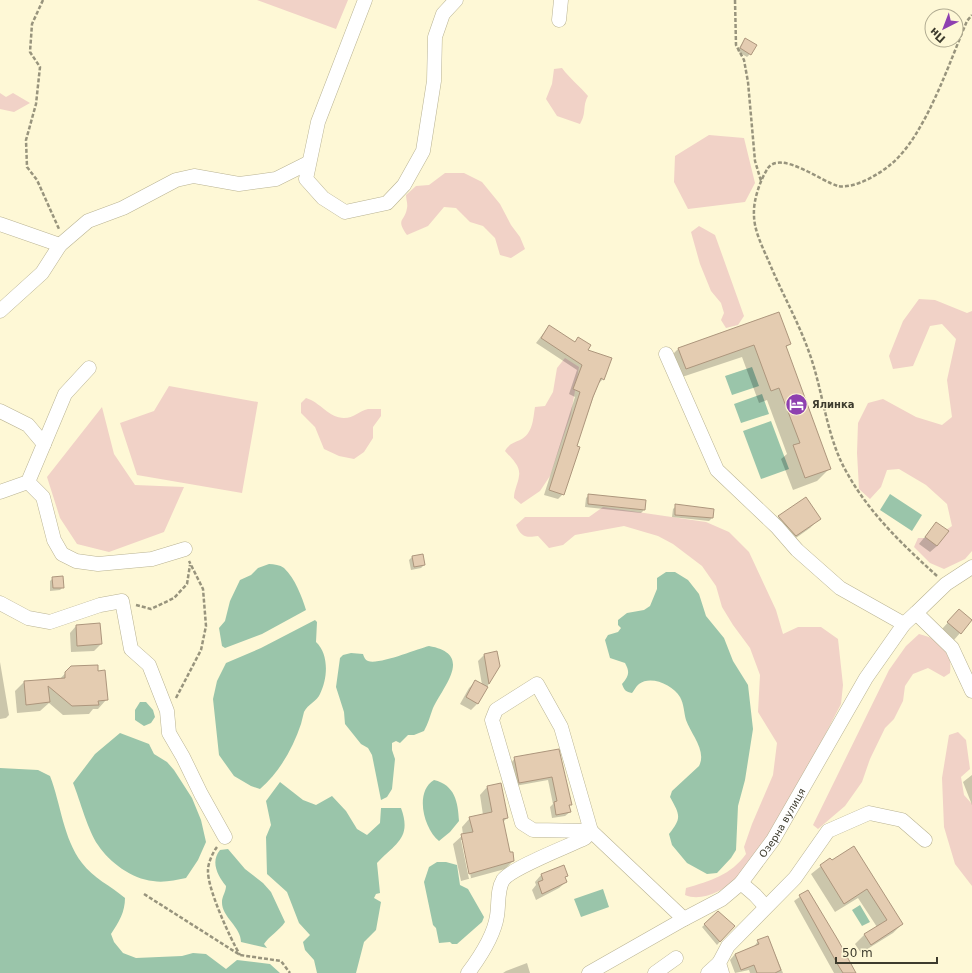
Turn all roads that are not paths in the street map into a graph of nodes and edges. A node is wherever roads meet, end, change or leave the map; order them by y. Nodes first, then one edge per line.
1 (365, 0) edge
2 (456, 0) edge
3 (561, 0) edge
4 (559, 20) dead end
5 (308, 163) junction
6 (0, 224) edge
7 (60, 245) junction
8 (0, 311) edge
9 (666, 354) dead end
10 (89, 368) dead end
11 (0, 411) edge
12 (44, 444) junction
13 (28, 482) junction
14 (0, 492) edge
15 (185, 549) road end
16 (972, 566) edge
17 (0, 603) edge
18 (916, 613) junction
19 (904, 624) junction
20 (972, 691) edge
21 (591, 830) junction
22 (225, 837) road end
23 (925, 840) dead end
24 (741, 883) junction
25 (764, 906) junction
26 (684, 919) junction
27 (676, 958) dead end
28 (721, 968) edge
29 (468, 973) edge
30 (589, 973) edge
31 (655, 973) edge
32 (708, 973) edge

1 - 5 street
2 - 5 street
3 - 4 street
5 - 7 street
6 - 7 street
7 - 8 street
9 - 19 street
10 - 12 street
11 - 12 street
12 - 13 street
13 - 14 street
13 - 15 street
16 - 18 street, Озерна вулиця
17 - 22 street
18 - 19 street, Озерна вулиця
18 - 20 street
19 - 24 street, Озерна вулиця
21 - 21 street
21 - 26 street
21 - 29 street
23 - 25 street
24 - 25 street
24 - 26 street, Озерна вулиця
25 - 28 street
26 - 30 street, Озерна вулиця
27 - 31 street
28 - 32 street

